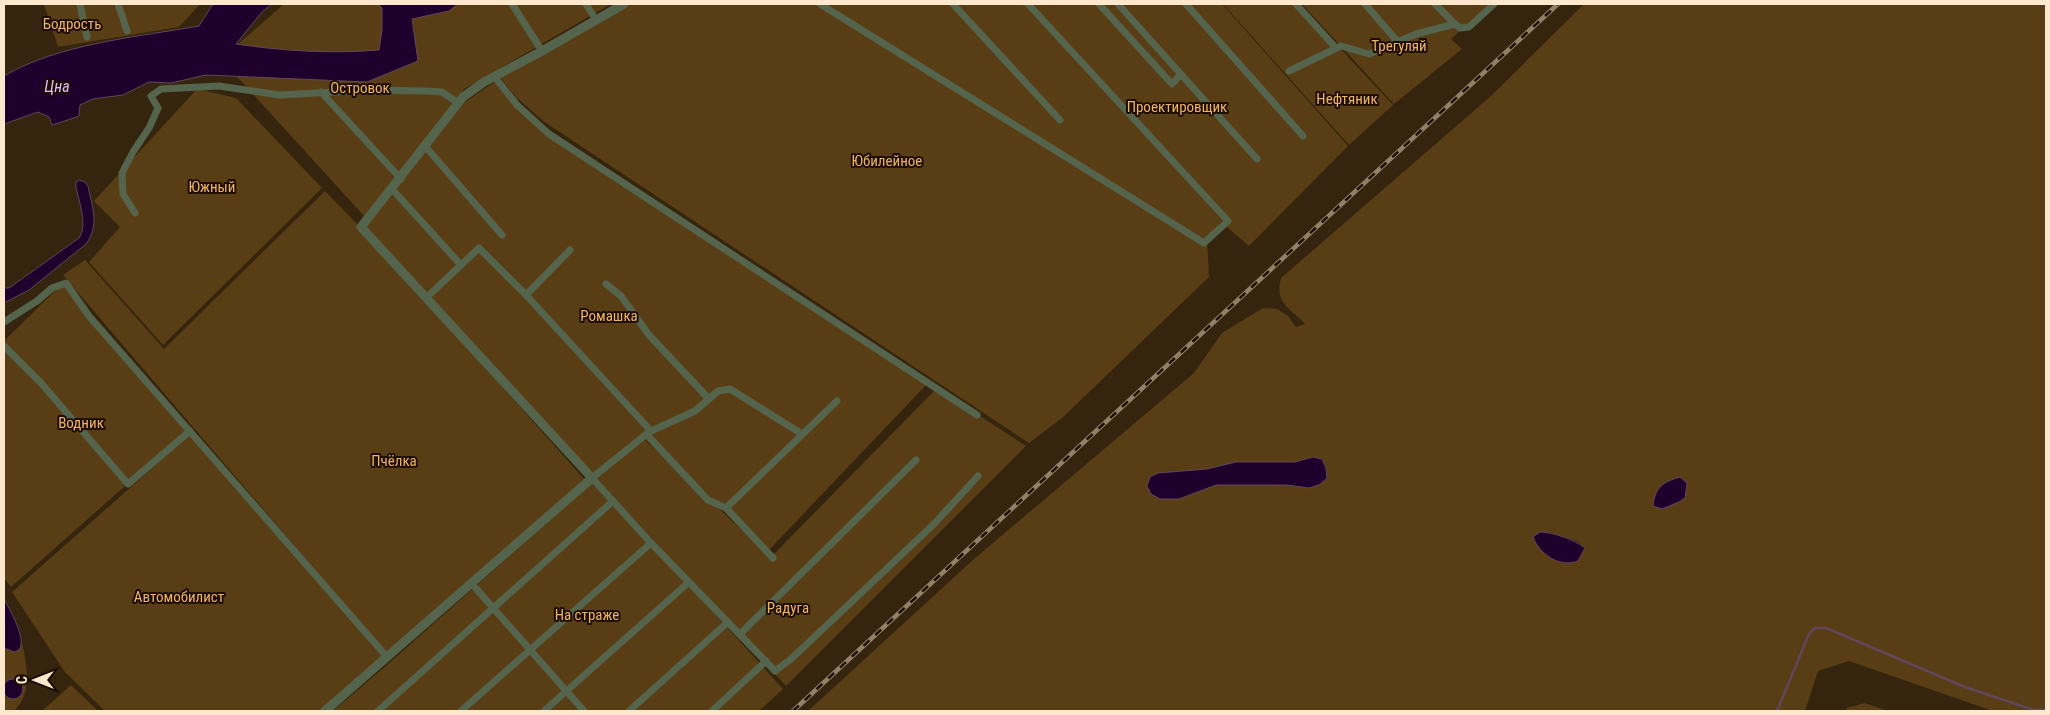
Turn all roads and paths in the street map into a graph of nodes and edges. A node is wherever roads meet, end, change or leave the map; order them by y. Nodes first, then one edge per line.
1 (80, 4) edge
2 (118, 4) edge
3 (512, 4) edge
4 (586, 4) edge
5 (624, 4) edge
6 (820, 4) edge
7 (953, 4) edge
8 (1028, 4) edge
9 (1099, 4) edge
10 (1118, 4) edge
11 (1186, 4) edge
12 (1296, 4) edge
13 (1364, 4) edge
14 (1435, 4) edge
15 (1494, 4) edge
16 (596, 20) junction
17 (1455, 24) junction
18 (127, 31) dead end
19 (87, 37) dead end
20 (1398, 42) junction
21 (1336, 48) junction
22 (542, 51) junction
23 (1289, 71) dead end
24 (1181, 74) junction
25 (494, 76) junction
26 (321, 92) junction
27 (458, 103) junction
28 (1060, 120) dead end
29 (1303, 136) dead end
30 (425, 146) junction
31 (1257, 159) dead end
32 (401, 179) junction
33 (392, 189) junction
34 (135, 213) dead end
35 (502, 235) dead end
36 (570, 250) dead end
37 (460, 265) junction
38 (606, 284) dead end
39 (526, 295) junction
40 (426, 298) junction
41 (4, 322) edge
42 (4, 346) edge
43 (709, 399) junction
44 (837, 401) dead end
45 (977, 416) dead end
46 (190, 431) junction
47 (649, 432) junction
48 (802, 434) junction
49 (916, 460) dead end
50 (978, 476) dead end
51 (592, 478) junction
52 (614, 501) junction
53 (726, 508) junction
54 (651, 543) junction
55 (773, 558) dead end
56 (689, 582) junction
57 (472, 584) junction
58 (495, 608) junction
59 (728, 622) junction
60 (740, 634) junction
61 (531, 649) junction
62 (387, 657) junction
63 (766, 661) junction
64 (567, 691) junction
65 (325, 711) edge
66 (378, 711) edge
67 (461, 711) edge
68 (544, 711) edge
69 (584, 711) edge
70 (629, 711) edge
71 (712, 711) edge

1 - 19 street
2 - 18 street
3 - 22 street
4 - 16 street
5 - 16 street
6 - 8 street
7 - 28 street
9 - 24 street
10 - 24 street
11 - 29 street
12 - 21 street
13 - 20 street
14 - 17 street
15 - 17 street
16 - 22 street
17 - 20 street
20 - 21 street
21 - 23 street
22 - 25 street
24 - 31 street
25 - 27 street
25 - 45 street
26 - 27 street
26 - 32 street
26 - 34 street
27 - 30 street
30 - 32 street
30 - 35 street
32 - 33 street
33 - 37 street
33 - 40 street
36 - 39 street
37 - 39 street
37 - 40 street
38 - 43 street
39 - 47 street
40 - 51 street
41 - 46 street
42 - 46 street
43 - 47 street
43 - 48 street
44 - 48 street
46 - 62 street
47 - 51 street
47 - 53 street
48 - 53 street
49 - 60 street
50 - 63 street
51 - 52 street
51 - 57 street
52 - 54 street
52 - 58 street
53 - 55 street
54 - 56 street
54 - 61 street
56 - 59 street
56 - 64 street
57 - 58 street
57 - 62 street
58 - 61 street
58 - 66 street
59 - 60 street
59 - 70 street
60 - 63 street
61 - 64 street
61 - 67 street
62 - 65 street
63 - 71 street
64 - 68 street
64 - 69 street

